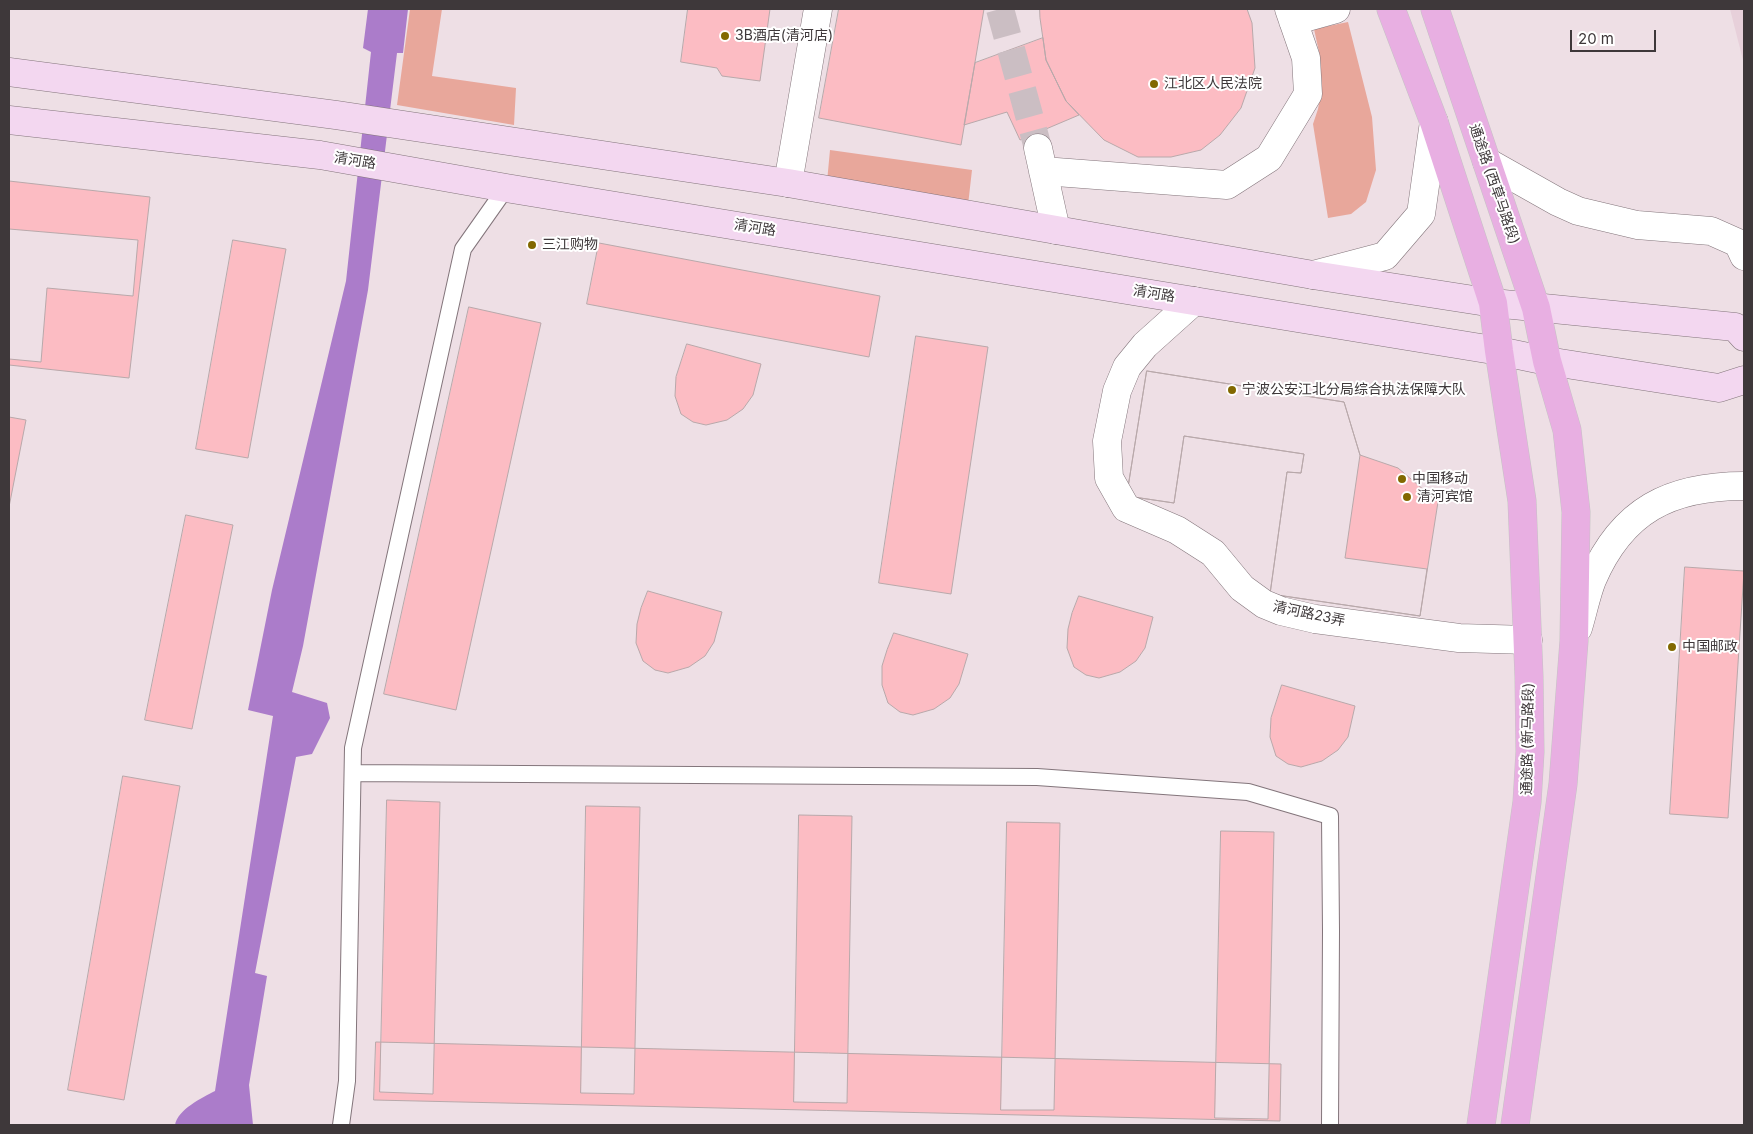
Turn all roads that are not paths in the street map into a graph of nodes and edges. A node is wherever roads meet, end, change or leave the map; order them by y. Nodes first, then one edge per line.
1 (818, 9) edge
2 (1336, 9) edge
3 (1391, 9) edge
4 (1435, 9) edge
5 (1291, 15) edge
6 (9, 72) edge
7 (9, 120) edge
8 (1434, 122) junction
9 (1487, 162) junction
10 (788, 183) junction
11 (506, 188) junction
12 (1056, 230) junction
13 (1742, 248) edge
14 (1313, 274) junction
15 (1194, 301) junction
16 (1494, 303) junction
17 (1536, 308) junction
18 (1744, 337) edge
19 (1499, 351) junction
20 (1547, 361) junction
21 (1744, 380) edge
22 (1744, 486) edge
23 (1528, 640) junction
24 (1574, 641) junction
25 (353, 773) junction
26 (341, 1125) edge
27 (1330, 1125) edge
28 (1481, 1125) edge
29 (1515, 1125) edge

1 - 10 street
2 - 5 street
3 - 8 main road
4 - 9 main road, 通途路 (西草马路段)
5 - 12 street
6 - 10 main road
7 - 11 main road, 清河路
8 - 14 street
8 - 16 main road
9 - 13 street
9 - 17 main road, 通途路 (西草马路段)
10 - 12 main road
11 - 15 main road, 清河路
11 - 25 lane
12 - 14 main road
14 - 16 main road
15 - 19 main road, 清河路
15 - 23 street, 清河路23弄
16 - 17 main road
16 - 19 main road
17 - 18 main road
17 - 20 main road, 通途路 (西草马路段)
19 - 20 main road, 清河路
19 - 23 main road, 通途路 (新马路段)
20 - 21 main road, 清河路
20 - 24 main road
22 - 24 street
23 - 28 main road, 通途路 (新马路段)
24 - 29 main road
25 - 26 lane
25 - 27 lane

